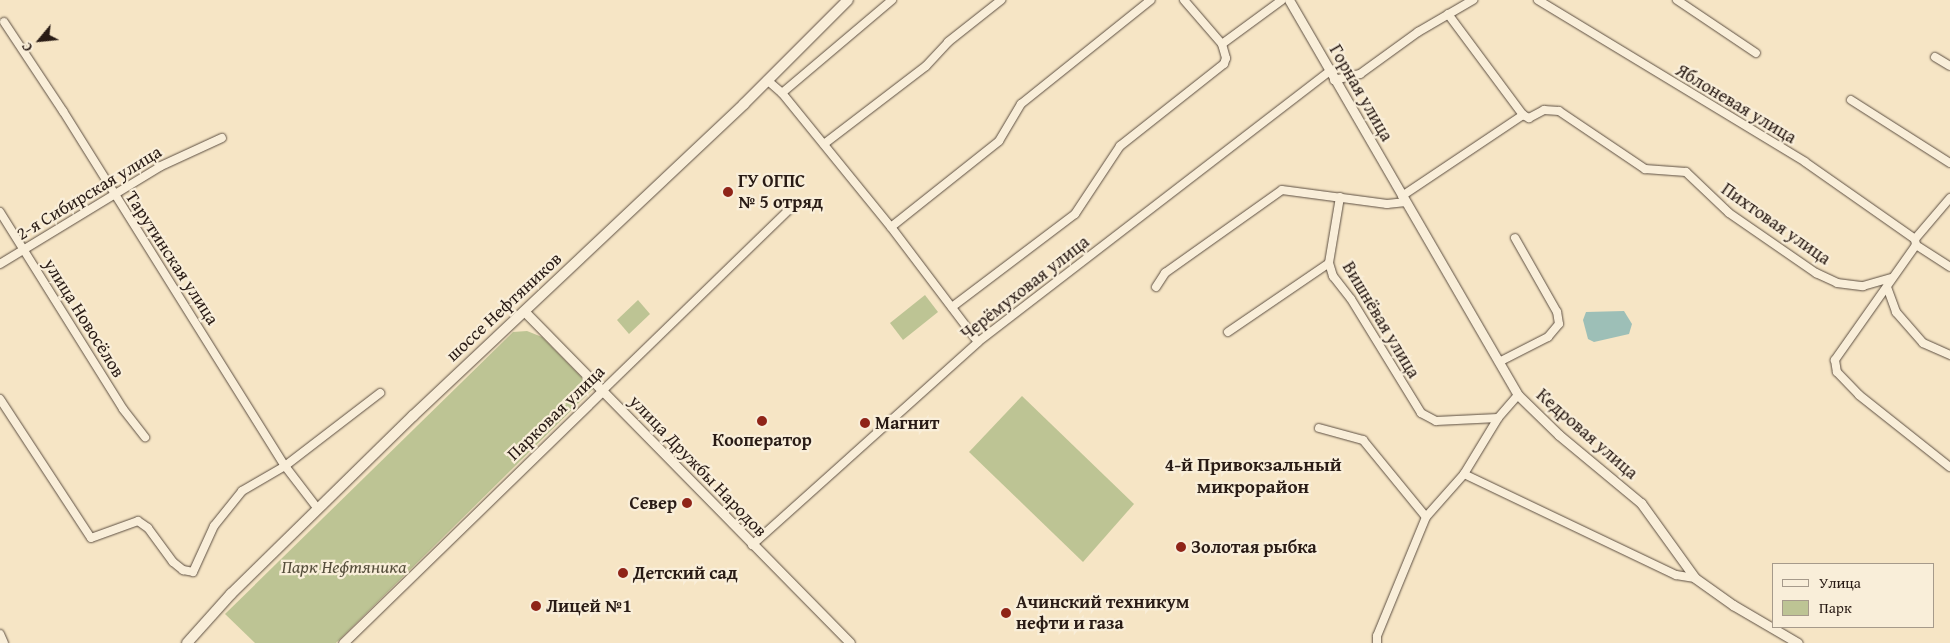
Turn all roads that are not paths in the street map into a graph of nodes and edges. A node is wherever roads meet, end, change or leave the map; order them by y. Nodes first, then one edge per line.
1 (848, 0) edge
2 (892, 0) edge
3 (1001, 0) edge
4 (1151, 0) edge
5 (1184, 0) edge
6 (1282, 0) edge
7 (1289, 0) edge
8 (1473, 0) edge
9 (1538, 0) edge
10 (1677, 0) edge
11 (1448, 14) junction
12 (4, 22) dead end
13 (1222, 44) junction
14 (1756, 53) dead end
15 (1934, 57) dead end
16 (1950, 66) edge
17 (1332, 76) junction
18 (767, 80) junction
19 (782, 93) junction
20 (1851, 100) dead end
21 (1523, 115) junction
22 (222, 138) dead end
23 (824, 144) junction
24 (1950, 163) edge
25 (113, 194) junction
26 (1340, 198) junction
27 (1950, 198) edge
28 (1404, 199) junction
29 (792, 207) dead end
30 (0, 212) edge
31 (892, 227) junction
32 (1514, 238) dead end
33 (1915, 242) junction
34 (23, 250) junction
35 (1329, 263) junction
36 (0, 264) edge
37 (1950, 267) edge
38 (1891, 278) junction
39 (1156, 287) dead end
40 (1887, 287) junction
41 (952, 307) junction
42 (524, 311) junction
43 (1228, 332) dead end
44 (978, 342) junction
45 (1950, 355) edge
46 (1499, 362) junction
47 (602, 391) junction
48 (380, 393) dead end
49 (1518, 395) junction
50 (0, 399) edge
51 (1498, 418) junction
52 (1319, 428) dead end
53 (145, 437) dead end
54 (285, 466) junction
55 (1950, 467) edge
56 (1464, 474) junction
57 (318, 509) junction
58 (1426, 517) junction
59 (752, 544) junction
60 (1695, 578) junction
61 (1772, 628) edge
62 (1772, 628) edge
63 (0, 634) edge
64 (4, 643) edge
65 (186, 643) edge
66 (343, 643) edge
67 (850, 643) edge
68 (1377, 643) edge
69 (1798, 643) edge

1 - 18 main road, шоссе Нефтяников
2 - 19 street
3 - 23 street
4 - 31 street
5 - 13 street
6 - 13 street
7 - 17 street, Горная улица
8 - 11 street
9 - 33 street, Яблоневая улица
10 - 14 street
11 - 17 street, Черёмуховая улица
11 - 21 street
12 - 25 street, Тарутинская улица
13 - 41 street
15 - 16 street
17 - 28 street, Горная улица
17 - 44 street, Черёмуховая улица
18 - 19 street
18 - 42 main road, шоссе Нефтяников
19 - 23 street
20 - 24 street
21 - 28 street
21 - 38 street, Пихтовая улица
22 - 25 street, 2-я Сибирская улица
23 - 31 street
25 - 34 street, 2-я Сибирская улица
25 - 54 street, Тарутинская улица
26 - 28 street
26 - 35 street, Вишнёвая улица
26 - 39 street
27 - 33 street
28 - 46 street, Кедровая улица
29 - 47 street, Парковая улица
30 - 34 street, улица Новосёлов
31 - 41 street
32 - 46 street
33 - 37 street, Яблоневая улица
33 - 38 street
34 - 36 street, 2-я Сибирская улица
34 - 53 street, улица Новосёлов
35 - 43 street
35 - 51 street, Вишнёвая улица
38 - 40 street
40 - 45 street
40 - 55 street
41 - 44 street
42 - 47 street, улица Дружбы Народов
42 - 57 main road, шоссе Нефтяников
44 - 59 street, Черёмуховая улица
46 - 49 street, Кедровая улица
47 - 59 street, улица Дружбы Народов
47 - 66 street, Парковая улица
48 - 54 street
49 - 51 street
49 - 60 street, Кедровая улица
50 - 54 street
51 - 56 street
52 - 58 street
54 - 57 street, Тарутинская улица
56 - 58 street
56 - 60 street
57 - 65 main road, шоссе Нефтяников
58 - 68 street
59 - 67 street, улица Дружбы Народов
60 - 62 street, Кедровая улица
61 - 69 street, Кедровая улица
63 - 64 street

